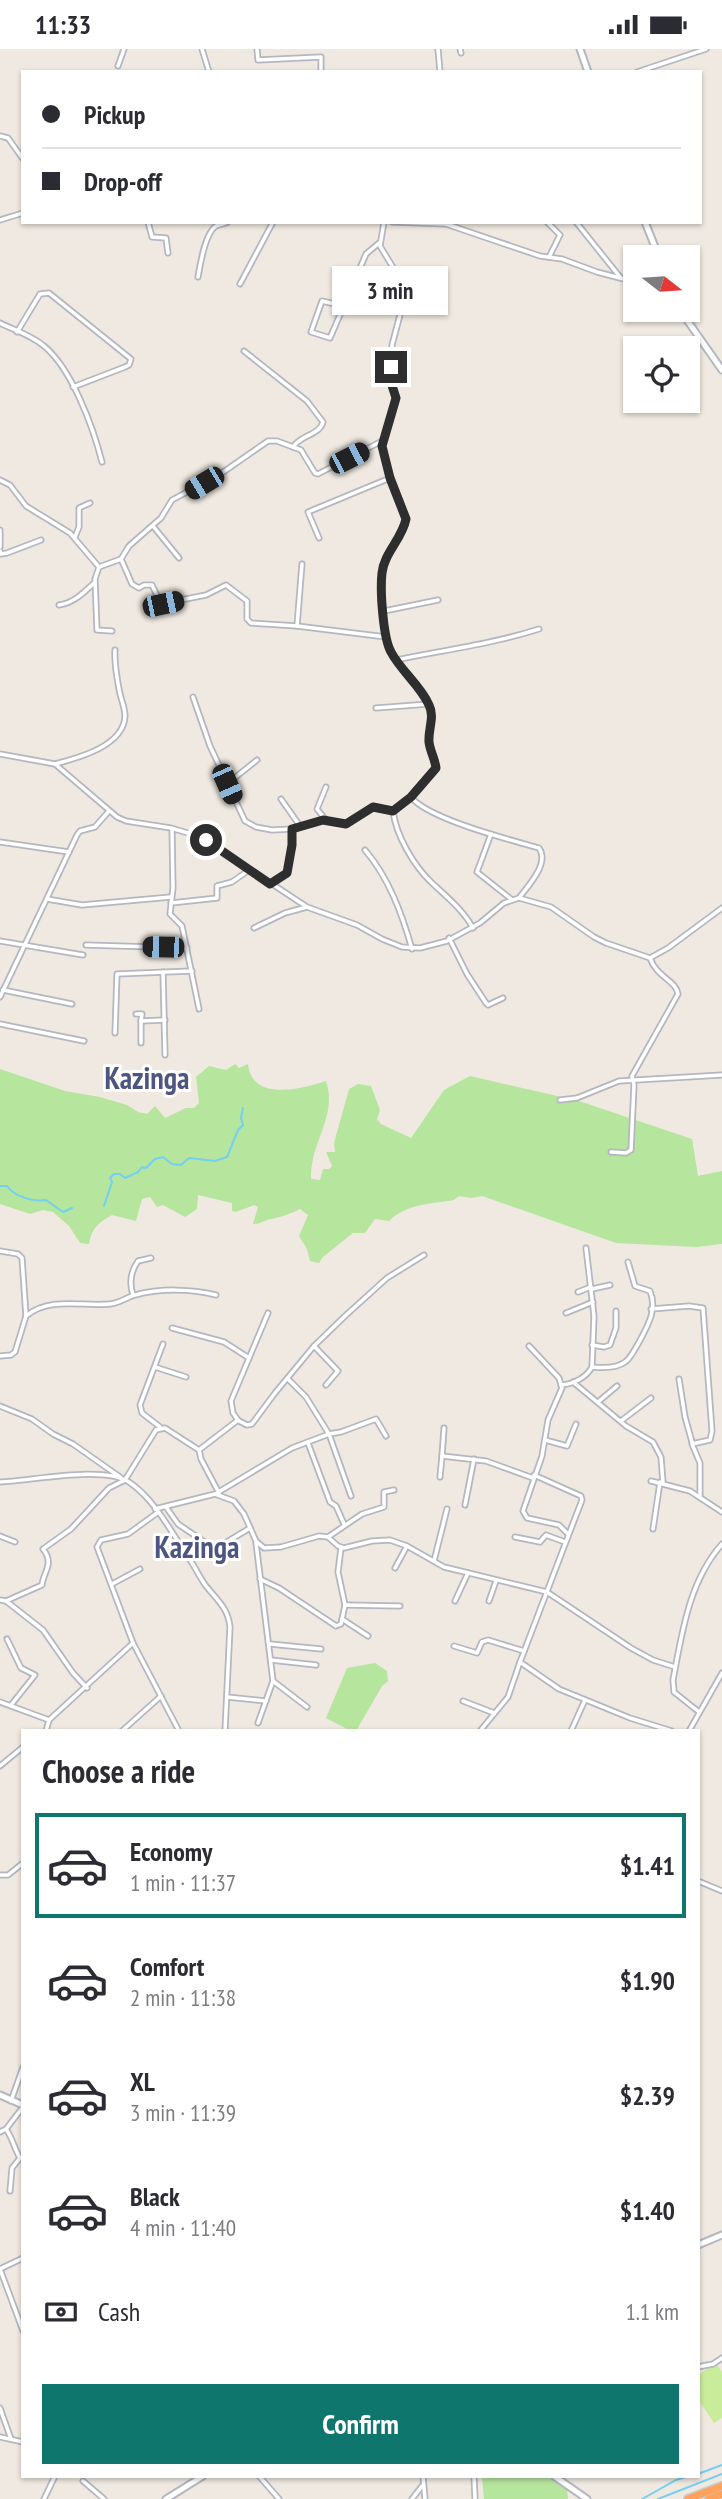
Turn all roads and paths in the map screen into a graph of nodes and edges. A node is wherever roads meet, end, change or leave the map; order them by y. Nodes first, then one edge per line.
1 (124, 49) edge
2 (202, 49) edge
3 (257, 49) edge
4 (438, 49) edge
5 (580, 49) edge
6 (706, 49) edge
7 (118, 66) dead end
8 (208, 70) edge
9 (321, 70) edge
10 (440, 70) edge
11 (587, 70) edge
12 (643, 70) edge
13 (0, 136) edge
14 (21, 156) edge
15 (21, 214) edge
16 (0, 220) edge
17 (149, 224) edge
18 (222, 224) edge
19 (272, 224) edge
20 (384, 224) edge
21 (446, 224) edge
22 (549, 224) edge
23 (578, 224) edge
24 (646, 224) edge
25 (379, 243) junction
26 (654, 245) edge
27 (168, 253) dead end
28 (549, 257) junction
29 (198, 277) dead end
30 (622, 279) joint
31 (240, 284) dead end
32 (344, 306) junction
33 (688, 322) edge
34 (0, 323) edge
35 (17, 331) junction
36 (244, 351) dead end
37 (722, 370) edge
38 (73, 387) junction
39 (382, 441) junction
40 (293, 447) junction
41 (102, 462) dead end
42 (390, 478) junction
43 (0, 480) edge
44 (90, 503) dead end
45 (153, 526) junction
46 (0, 530) edge
47 (75, 537) junction
48 (319, 538) dead end
49 (41, 540) dead end
50 (0, 549) edge
51 (179, 558) dead end
52 (121, 559) junction
53 (302, 564) dead end
54 (99, 567) junction
55 (95, 582) junction
56 (438, 600) dead end
57 (59, 605) dead end
58 (384, 611) junction
59 (297, 626) junction
60 (539, 629) dead end
61 (112, 631) dead end
62 (387, 637) junction
63 (116, 650) dead end
64 (396, 660) junction
65 (193, 697) dead end
66 (429, 704) junction
67 (376, 708) dead end
68 (0, 754) edge
69 (257, 761) dead end
70 (55, 764) junction
71 (227, 784) junction
72 (327, 787) dead end
73 (411, 797) junction
74 (281, 799) dead end
75 (109, 811) junction
76 (393, 811) junction
77 (326, 820) junction
78 (300, 827) junction
79 (172, 829) junction
80 (292, 829) junction
81 (491, 834) junction
82 (1, 842) edge
83 (365, 850) dead end
84 (69, 852) junction
85 (249, 870) junction
86 (270, 884) junction
87 (171, 897) junction
88 (519, 898) junction
89 (47, 899) junction
90 (512, 899) junction
91 (170, 903) junction
92 (307, 907) junction
93 (722, 908) edge
94 (254, 928) dead end
95 (472, 928) junction
96 (449, 938) junction
97 (0, 941) edge
98 (86, 945) dead end
99 (25, 946) junction
100 (187, 948) junction
101 (412, 949) junction
102 (83, 955) dead end
103 (650, 958) junction
104 (192, 971) junction
105 (163, 972) junction
106 (4, 990) junction
107 (0, 997) edge
108 (503, 998) dead end
109 (72, 1004) dead end
110 (199, 1009) dead end
111 (164, 1020) junction
112 (0, 1024) edge
113 (115, 1033) dead end
114 (84, 1041) dead end
115 (141, 1043) dead end
116 (166, 1055) dead end
117 (722, 1075) edge
118 (632, 1079) junction
119 (560, 1100) dead end
120 (611, 1152) dead end
121 (586, 1248) dead end
122 (0, 1251) edge
123 (424, 1255) dead end
124 (151, 1258) dead end
125 (628, 1262) dead end
126 (610, 1285) dead end
127 (591, 1288) junction
128 (578, 1292) dead end
129 (216, 1294) dead end
130 (133, 1295) junction
131 (593, 1302) junction
132 (652, 1309) junction
133 (616, 1311) dead end
134 (268, 1313) dead end
135 (566, 1313) dead end
136 (26, 1317) junction
137 (172, 1328) dead end
138 (163, 1344) dead end
139 (591, 1345) junction
140 (314, 1346) junction
141 (529, 1346) dead end
142 (0, 1356) edge
143 (249, 1358) junction
144 (155, 1367) junction
145 (592, 1367) junction
146 (186, 1377) dead end
147 (288, 1379) junction
148 (679, 1379) dead end
149 (573, 1382) junction
150 (326, 1385) dead end
151 (561, 1385) junction
152 (617, 1386) dead end
153 (651, 1398) dead end
154 (598, 1402) junction
155 (0, 1406) edge
156 (237, 1420) junction
157 (621, 1422) junction
158 (576, 1424) dead end
159 (160, 1427) junction
160 (444, 1428) dead end
161 (329, 1434) junction
162 (386, 1436) dead end
163 (544, 1440) junction
164 (692, 1442) junction
165 (308, 1443) junction
166 (199, 1450) junction
167 (442, 1456) junction
168 (474, 1459) junction
169 (533, 1476) junction
170 (440, 1477) dead end
171 (125, 1480) junction
172 (651, 1481) dead end
173 (0, 1482) edge
174 (662, 1482) junction
175 (394, 1490) dead end
176 (217, 1493) junction
177 (351, 1496) dead end
178 (699, 1497) junction
179 (465, 1505) dead end
180 (166, 1507) junction
181 (447, 1509) dead end
182 (156, 1511) junction
183 (722, 1512) edge
184 (344, 1524) junction
185 (250, 1528) junction
186 (653, 1529) dead end
187 (568, 1535) junction
188 (0, 1536) edge
189 (328, 1537) junction
190 (515, 1537) dead end
191 (256, 1541) junction
192 (15, 1542) dead end
193 (565, 1542) junction
194 (722, 1544) edge
195 (407, 1546) junction
196 (341, 1548) junction
197 (434, 1561) junction
198 (395, 1568) dead end
199 (140, 1569) dead end
200 (468, 1573) junction
201 (260, 1579) junction
202 (496, 1581) junction
203 (112, 1584) junction
204 (547, 1592) junction
205 (0, 1600) edge
206 (6, 1601) junction
207 (455, 1601) dead end
208 (489, 1601) dead end
209 (345, 1605) junction
210 (400, 1606) dead end
211 (342, 1619) junction
212 (368, 1636) dead end
213 (7, 1639) dead end
214 (133, 1643) junction
215 (270, 1644) junction
216 (454, 1646) dead end
217 (321, 1649) dead end
218 (524, 1651) junction
219 (271, 1660) junction
220 (520, 1662) junction
221 (316, 1665) dead end
222 (675, 1667) junction
223 (722, 1673) edge
224 (273, 1681) junction
225 (87, 1688) junction
226 (161, 1696) junction
227 (227, 1697) junction
228 (585, 1700) junction
229 (463, 1701) dead end
230 (0, 1702) edge
231 (267, 1702) junction
232 (11, 1705) junction
233 (307, 1707) dead end
234 (699, 1712) junction
235 (494, 1713) junction
236 (49, 1720) junction
237 (258, 1723) dead end
238 (47, 1729) edge
239 (124, 1729) edge
240 (179, 1729) edge
241 (225, 1729) edge
242 (482, 1729) edge
243 (572, 1729) edge
244 (666, 1729) edge
245 (690, 1729) edge
246 (21, 1749) edge
247 (0, 1766) edge
248 (21, 1865) edge
249 (0, 1875) edge
250 (700, 1882) edge
251 (722, 1891) edge
252 (21, 2073) edge
253 (0, 2095) edge
254 (11, 2101) junction
255 (21, 2105) edge
256 (21, 2109) edge
257 (6, 2129) junction
258 (0, 2132) edge
259 (10, 2191) dead end
260 (722, 2235) edge
261 (700, 2244) edge
262 (21, 2259) edge
263 (21, 2326) edge
264 (722, 2358) edge
265 (700, 2367) edge
266 (0, 2408) edge
267 (0, 2437) edge
268 (11, 2439) junction
269 (21, 2442) edge
270 (54, 2478) edge
271 (200, 2478) edge
272 (260, 2478) edge
273 (423, 2478) edge
274 (474, 2478) edge
275 (557, 2478) edge
276 (83, 2481) dead end
277 (422, 2486) junction
278 (722, 2486) edge
279 (722, 2494) edge
280 (44, 2499) edge
281 (104, 2499) edge
282 (166, 2499) edge
283 (279, 2499) edge
284 (412, 2499) edge
285 (425, 2499) edge
286 (475, 2499) edge
287 (587, 2499) edge
288 (688, 2499) edge
289 (709, 2499) edge

1 - 7 street
2 - 8 street
3 - 9 street
4 - 10 street
5 - 11 street
6 - 12 street
13 - 14 street
15 - 16 street
17 - 27 street
18 - 29 street
19 - 31 street
20 - 25 street
21 - 28 street
22 - 28 street
23 - 30 street
24 - 26 street
25 - 32 street
25 - 39 street
28 - 30 street
32 - 32 street
33 - 37 street
34 - 35 street
35 - 38 street
35 - 38 street
36 - 40 street
38 - 41 street
39 - 40 street
39 - 42 street
40 - 45 street
42 - 48 street
42 - 58 street
43 - 47 street
44 - 47 street
45 - 51 street
45 - 52 street
46 - 50 street
47 - 54 street
49 - 50 street
52 - 54 street
52 - 59 street
53 - 59 street
54 - 55 street
55 - 57 street
55 - 61 street
56 - 58 street
58 - 62 street
59 - 62 street
60 - 64 street
62 - 64 street
63 - 70 street
64 - 66 street
65 - 71 street
66 - 67 street
66 - 73 street
68 - 70 street
69 - 71 street
70 - 75 street
71 - 80 street
72 - 77 street
73 - 76 street
73 - 81 street
74 - 78 street
75 - 79 street
75 - 84 street
76 - 77 street
76 - 95 street
77 - 78 street
78 - 80 street
79 - 85 street
79 - 87 street
80 - 86 street
81 - 88 street
81 - 90 street
82 - 84 street
83 - 101 street
84 - 89 street
85 - 86 street
85 - 91 street
86 - 92 street
87 - 89 street
87 - 91 street
88 - 90 street
88 - 103 street
89 - 99 street
90 - 95 street
91 - 100 street
92 - 94 street
92 - 101 street
93 - 103 street
95 - 96 street
96 - 101 street
96 - 108 street
97 - 99 street
98 - 100 street
99 - 102 street
99 - 106 street
100 - 104 street
103 - 118 street
104 - 105 street
104 - 110 street
105 - 111 street
105 - 113 street
106 - 107 street
106 - 109 street
111 - 115 street
111 - 116 street
112 - 114 street
117 - 118 street
118 - 119 street
118 - 120 street
121 - 127 street
122 - 136 street
123 - 140 street
124 - 130 street
125 - 132 street
126 - 127 street
127 - 128 street
127 - 131 street
129 - 130 street
130 - 136 street
131 - 135 street
131 - 139 street
132 - 145 street
132 - 164 street
133 - 139 street
134 - 143 street
136 - 142 street
137 - 143 street
138 - 144 street
139 - 145 street
140 - 147 street
140 - 150 street
141 - 151 street
143 - 156 street
144 - 146 street
144 - 159 street
145 - 149 street
147 - 156 street
147 - 161 street
148 - 164 street
149 - 151 street
149 - 154 street
151 - 163 street
152 - 154 street
153 - 157 street
154 - 157 street
155 - 171 street
156 - 166 street
157 - 174 street
158 - 163 street
159 - 166 street
159 - 171 street
160 - 167 street
161 - 162 street
161 - 165 street
161 - 177 street
163 - 169 street
164 - 178 street
165 - 176 street
165 - 184 street
166 - 176 street
167 - 168 street
167 - 170 street
168 - 169 street
168 - 179 street
169 - 187 street
169 - 187 street
171 - 173 street
171 - 182 street
171 - 206 street
172 - 174 street
174 - 178 street
174 - 186 street
175 - 184 street
176 - 180 street
176 - 185 street
178 - 183 street
180 - 182 street
180 - 185 street
181 - 197 street
182 - 203 street
182 - 227 street
184 - 189 street
185 - 191 street
187 - 193 street
188 - 192 street
189 - 191 street
189 - 196 street
190 - 193 street
191 - 201 street
193 - 204 street
194 - 222 street
195 - 196 street
195 - 197 street
195 - 198 street
196 - 209 street
197 - 200 street
199 - 203 street
200 - 202 street
200 - 207 street
201 - 211 street
201 - 215 street
202 - 204 street
202 - 208 street
203 - 214 street
204 - 218 street
204 - 222 street
205 - 206 street
206 - 225 street
209 - 210 street
209 - 211 street
211 - 212 street
213 - 232 street
214 - 225 street
214 - 226 street
215 - 217 street
215 - 219 street
216 - 218 street
218 - 220 street
219 - 221 street
219 - 224 street
220 - 228 street
220 - 235 street
222 - 234 street
223 - 234 street
224 - 231 street
224 - 233 street
225 - 236 street
226 - 239 street
226 - 240 street
227 - 231 street
227 - 241 street
228 - 243 street
228 - 244 street
229 - 235 street
230 - 232 street
231 - 237 street
232 - 236 street
234 - 245 street
235 - 242 street
236 - 238 street
246 - 247 street
248 - 249 street
250 - 251 street
252 - 254 street
253 - 254 street
254 - 255 street
256 - 257 street
257 - 258 street
257 - 259 street
260 - 261 street
262 - 263 street
264 - 265 street
266 - 268 street
267 - 268 street
268 - 269 street
270 - 280 street
271 - 282 street
272 - 283 street
273 - 277 street
274 - 286 street
275 - 287 street
276 - 281 street
277 - 284 street
277 - 285 street
278 - 288 highway
279 - 289 highway

